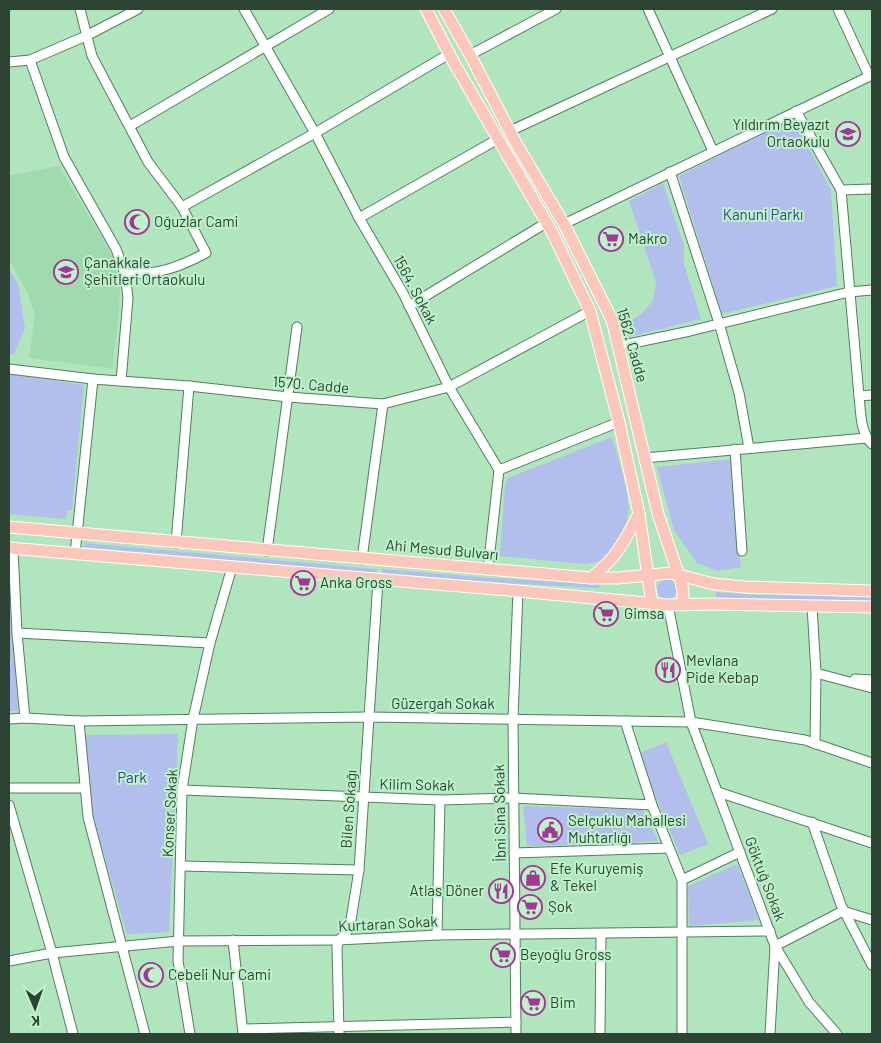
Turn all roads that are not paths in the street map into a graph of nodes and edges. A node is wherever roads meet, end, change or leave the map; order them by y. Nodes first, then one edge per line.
1 (80, 9) edge
2 (138, 9) edge
3 (244, 9) edge
4 (329, 9) edge
5 (426, 9) edge
6 (444, 9) edge
7 (556, 9) edge
8 (648, 9) edge
9 (770, 9) edge
10 (838, 9) edge
11 (539, 12) edge
12 (86, 36) junction
13 (266, 47) junction
14 (449, 54) junction
15 (470, 55) junction
16 (670, 57) junction
17 (30, 60) junction
18 (9, 62) edge
19 (871, 75) edge
20 (796, 111) junction
21 (130, 126) junction
22 (510, 131) junction
23 (315, 133) junction
24 (498, 139) junction
25 (713, 152) junction
26 (670, 172) junction
27 (872, 189) edge
28 (841, 190) junction
29 (182, 206) junction
30 (359, 218) junction
31 (546, 222) junction
32 (564, 224) junction
33 (124, 274) junction
34 (872, 290) edge
35 (849, 292) junction
36 (409, 306) junction
37 (590, 311) junction
38 (719, 323) junction
39 (297, 327) dead end
40 (619, 346) junction
41 (9, 369) edge
42 (93, 379) junction
43 (120, 381) junction
44 (189, 386) junction
45 (449, 387) junction
46 (872, 395) edge
47 (858, 396) junction
48 (288, 397) junction
49 (383, 404) junction
50 (619, 422) junction
51 (869, 441) edge
52 (749, 448) junction
53 (735, 449) junction
54 (644, 458) junction
55 (499, 470) junction
56 (638, 514) junction
57 (9, 527) edge
58 (76, 534) junction
59 (176, 543) junction
60 (11, 548) edge
61 (267, 550) junction
62 (742, 551) dead end
63 (75, 554) junction
64 (362, 559) junction
65 (232, 567) junction
66 (488, 569) junction
67 (679, 574) junction
68 (648, 575) junction
69 (591, 578) junction
70 (378, 580) junction
71 (518, 591) junction
72 (872, 591) edge
73 (652, 604) junction
74 (668, 605) junction
75 (683, 605) junction
76 (812, 606) junction
77 (872, 607) edge
78 (18, 634) junction
79 (210, 643) junction
80 (816, 673) junction
81 (840, 679) junction
82 (872, 680) edge
83 (872, 688) edge
84 (369, 717) junction
85 (25, 718) junction
86 (513, 718) junction
87 (9, 719) edge
88 (193, 719) junction
89 (79, 721) junction
90 (624, 721) junction
91 (692, 722) junction
92 (815, 744) junction
93 (872, 764) edge
94 (9, 788) edge
95 (85, 788) junction
96 (182, 790) junction
97 (718, 792) junction
98 (364, 797) junction
99 (514, 798) junction
100 (440, 800) junction
101 (9, 805) edge
102 (652, 806) junction
103 (812, 822) junction
104 (872, 843) edge
105 (669, 848) junction
106 (740, 852) junction
107 (514, 853) junction
108 (181, 866) junction
109 (359, 870) junction
110 (682, 880) junction
111 (843, 911) junction
112 (872, 920) edge
113 (770, 931) junction
114 (682, 933) junction
115 (515, 934) junction
116 (601, 934) junction
117 (438, 935) junction
118 (233, 940) junction
119 (338, 940) junction
120 (179, 941) junction
121 (123, 946) junction
122 (776, 946) junction
123 (52, 954) junction
124 (9, 960) edge
125 (872, 965) edge
126 (516, 1022) junction
127 (429, 1023) junction
128 (339, 1030) edge
129 (243, 1032) edge
130 (73, 1034) edge
131 (145, 1034) edge
132 (190, 1034) edge
133 (430, 1034) edge
134 (516, 1034) edge
135 (600, 1034) edge
136 (682, 1034) edge
137 (770, 1034) edge
138 (837, 1034) edge

1 - 12 street
2 - 12 street
3 - 13 street, 1564. Sokak
4 - 13 street
5 - 14 main road, 1562. Cadde
6 - 15 main road, 1562. Cadde
7 - 11 street
8 - 16 street
9 - 16 street
10 - 19 street
11 - 15 street
12 - 17 street
12 - 21 street
13 - 21 street
13 - 23 street, 1564. Sokak
14 - 23 street
14 - 24 main road, 1562. Cadde
15 - 22 main road, 1562. Cadde
16 - 22 street
16 - 25 street
17 - 18 street
17 - 33 street
19 - 20 street
20 - 25 street
20 - 28 street
21 - 29 street
22 - 32 main road, 1562. Cadde
23 - 29 street
23 - 30 street, 1564. Sokak
24 - 30 street
24 - 31 main road, 1562. Cadde
25 - 26 street
26 - 32 street
26 - 38 street
27 - 28 street
28 - 35 street
29 - 33 street
30 - 36 street, 1564. Sokak
31 - 36 street
31 - 37 main road, 1562. Cadde
32 - 40 main road, 1562. Cadde
33 - 43 street
34 - 35 street
35 - 38 street
35 - 47 street
36 - 45 street, 1564. Sokak
37 - 45 street, 1570. Cadde
37 - 50 main road, 1562. Cadde
38 - 40 street
38 - 52 street
39 - 48 street
40 - 54 main road, 1562. Cadde
41 - 42 street, 1570. Cadde
42 - 43 street, 1570. Cadde
42 - 58 street
43 - 44 street, 1570. Cadde
44 - 48 street, 1570. Cadde
44 - 59 street
45 - 49 street, 1570. Cadde
45 - 55 street, 1564. Sokak
46 - 47 street
47 - 51 street
48 - 49 street, 1570. Cadde
48 - 61 street
49 - 64 street
50 - 55 street
50 - 56 main road, 1562. Cadde
51 - 52 street
52 - 53 street
53 - 54 street
53 - 62 street
54 - 67 main road, 1562. Cadde
55 - 66 street
56 - 68 main road, 1562. Cadde
56 - 69 main road
57 - 58 main road, Ahi Mesud Bulvarı
58 - 59 main road, Ahi Mesud Bulvarı
58 - 63 street
59 - 61 main road, Ahi Mesud Bulvarı
60 - 63 main road
60 - 78 street
61 - 64 main road, Ahi Mesud Bulvarı
63 - 65 main road
64 - 66 main road, Ahi Mesud Bulvarı
65 - 70 main road
65 - 79 street, Konser Sokak
66 - 69 main road, Ahi Mesud Bulvarı
67 - 68 main road, Ahi Mesud Bulvarı
67 - 72 main road, Ahi Mesud Bulvarı
67 - 75 main road, 1562. Cadde
68 - 69 main road, Ahi Mesud Bulvarı
68 - 73 main road, 1562. Cadde
70 - 71 main road
70 - 84 street, Bilen Sokağı
71 - 73 main road
71 - 86 street, İbni Sina Sokak
73 - 74 main road
74 - 75 main road
74 - 91 street, Göktuğ Sokak
75 - 76 main road
76 - 77 main road
76 - 80 street
78 - 79 street
78 - 85 street
79 - 88 street, Konser Sokak
80 - 81 street
80 - 92 street
81 - 82 street
81 - 83 street
84 - 86 street, Güzergah Sokak
84 - 88 street, Güzergah Sokak
84 - 98 street, Bilen Sokağı
85 - 87 street, Güzergah Sokak
85 - 89 street, Güzergah Sokak
86 - 90 street, Güzergah Sokak
86 - 99 street, İbni Sina Sokak
88 - 89 street, Güzergah Sokak
88 - 96 street, Konser Sokak
89 - 95 street
90 - 91 street, Güzergah Sokak
90 - 102 street
91 - 92 street, Güzergah Sokak
91 - 97 street, Göktuğ Sokak
92 - 93 street, Güzergah Sokak
94 - 95 street
95 - 121 street
96 - 98 street, Kilim Sokak
96 - 108 street, Konser Sokak
97 - 103 street
97 - 106 street, Göktuğ Sokak
98 - 100 street, Kilim Sokak
98 - 109 street, Bilen Sokağı
99 - 100 street, Kilim Sokak
99 - 102 street, Kilim Sokak
99 - 107 street, İbni Sina Sokak
100 - 117 street
101 - 123 street
102 - 105 street
103 - 104 street
103 - 111 street
105 - 107 street
105 - 110 street
106 - 110 street
106 - 113 street, Göktuğ Sokak
107 - 115 street, İbni Sina Sokak
108 - 109 street
108 - 120 street, Konser Sokak
109 - 119 street, Bilen Sokağı
110 - 114 street
111 - 112 street
111 - 122 street
111 - 125 street
113 - 114 street, Kurtaran Sokak
113 - 122 street, Göktuğ Sokak
114 - 116 street, Kurtaran Sokak
114 - 136 street
115 - 116 street, Kurtaran Sokak
115 - 117 street, Kurtaran Sokak
115 - 126 street, İbni Sina Sokak
116 - 135 street
117 - 119 street, Kurtaran Sokak
118 - 119 street, Kurtaran Sokak
118 - 120 street, Kurtaran Sokak
118 - 129 street
119 - 128 street
120 - 121 street, Kurtaran Sokak
120 - 132 street, Konser Sokak
121 - 123 street, Kurtaran Sokak
121 - 131 street
122 - 137 street
122 - 138 street, Göktuğ Sokak
123 - 124 street, Kurtaran Sokak
123 - 130 street
126 - 127 street
126 - 134 street, İbni Sina Sokak
127 - 128 street
127 - 133 street
128 - 129 street

